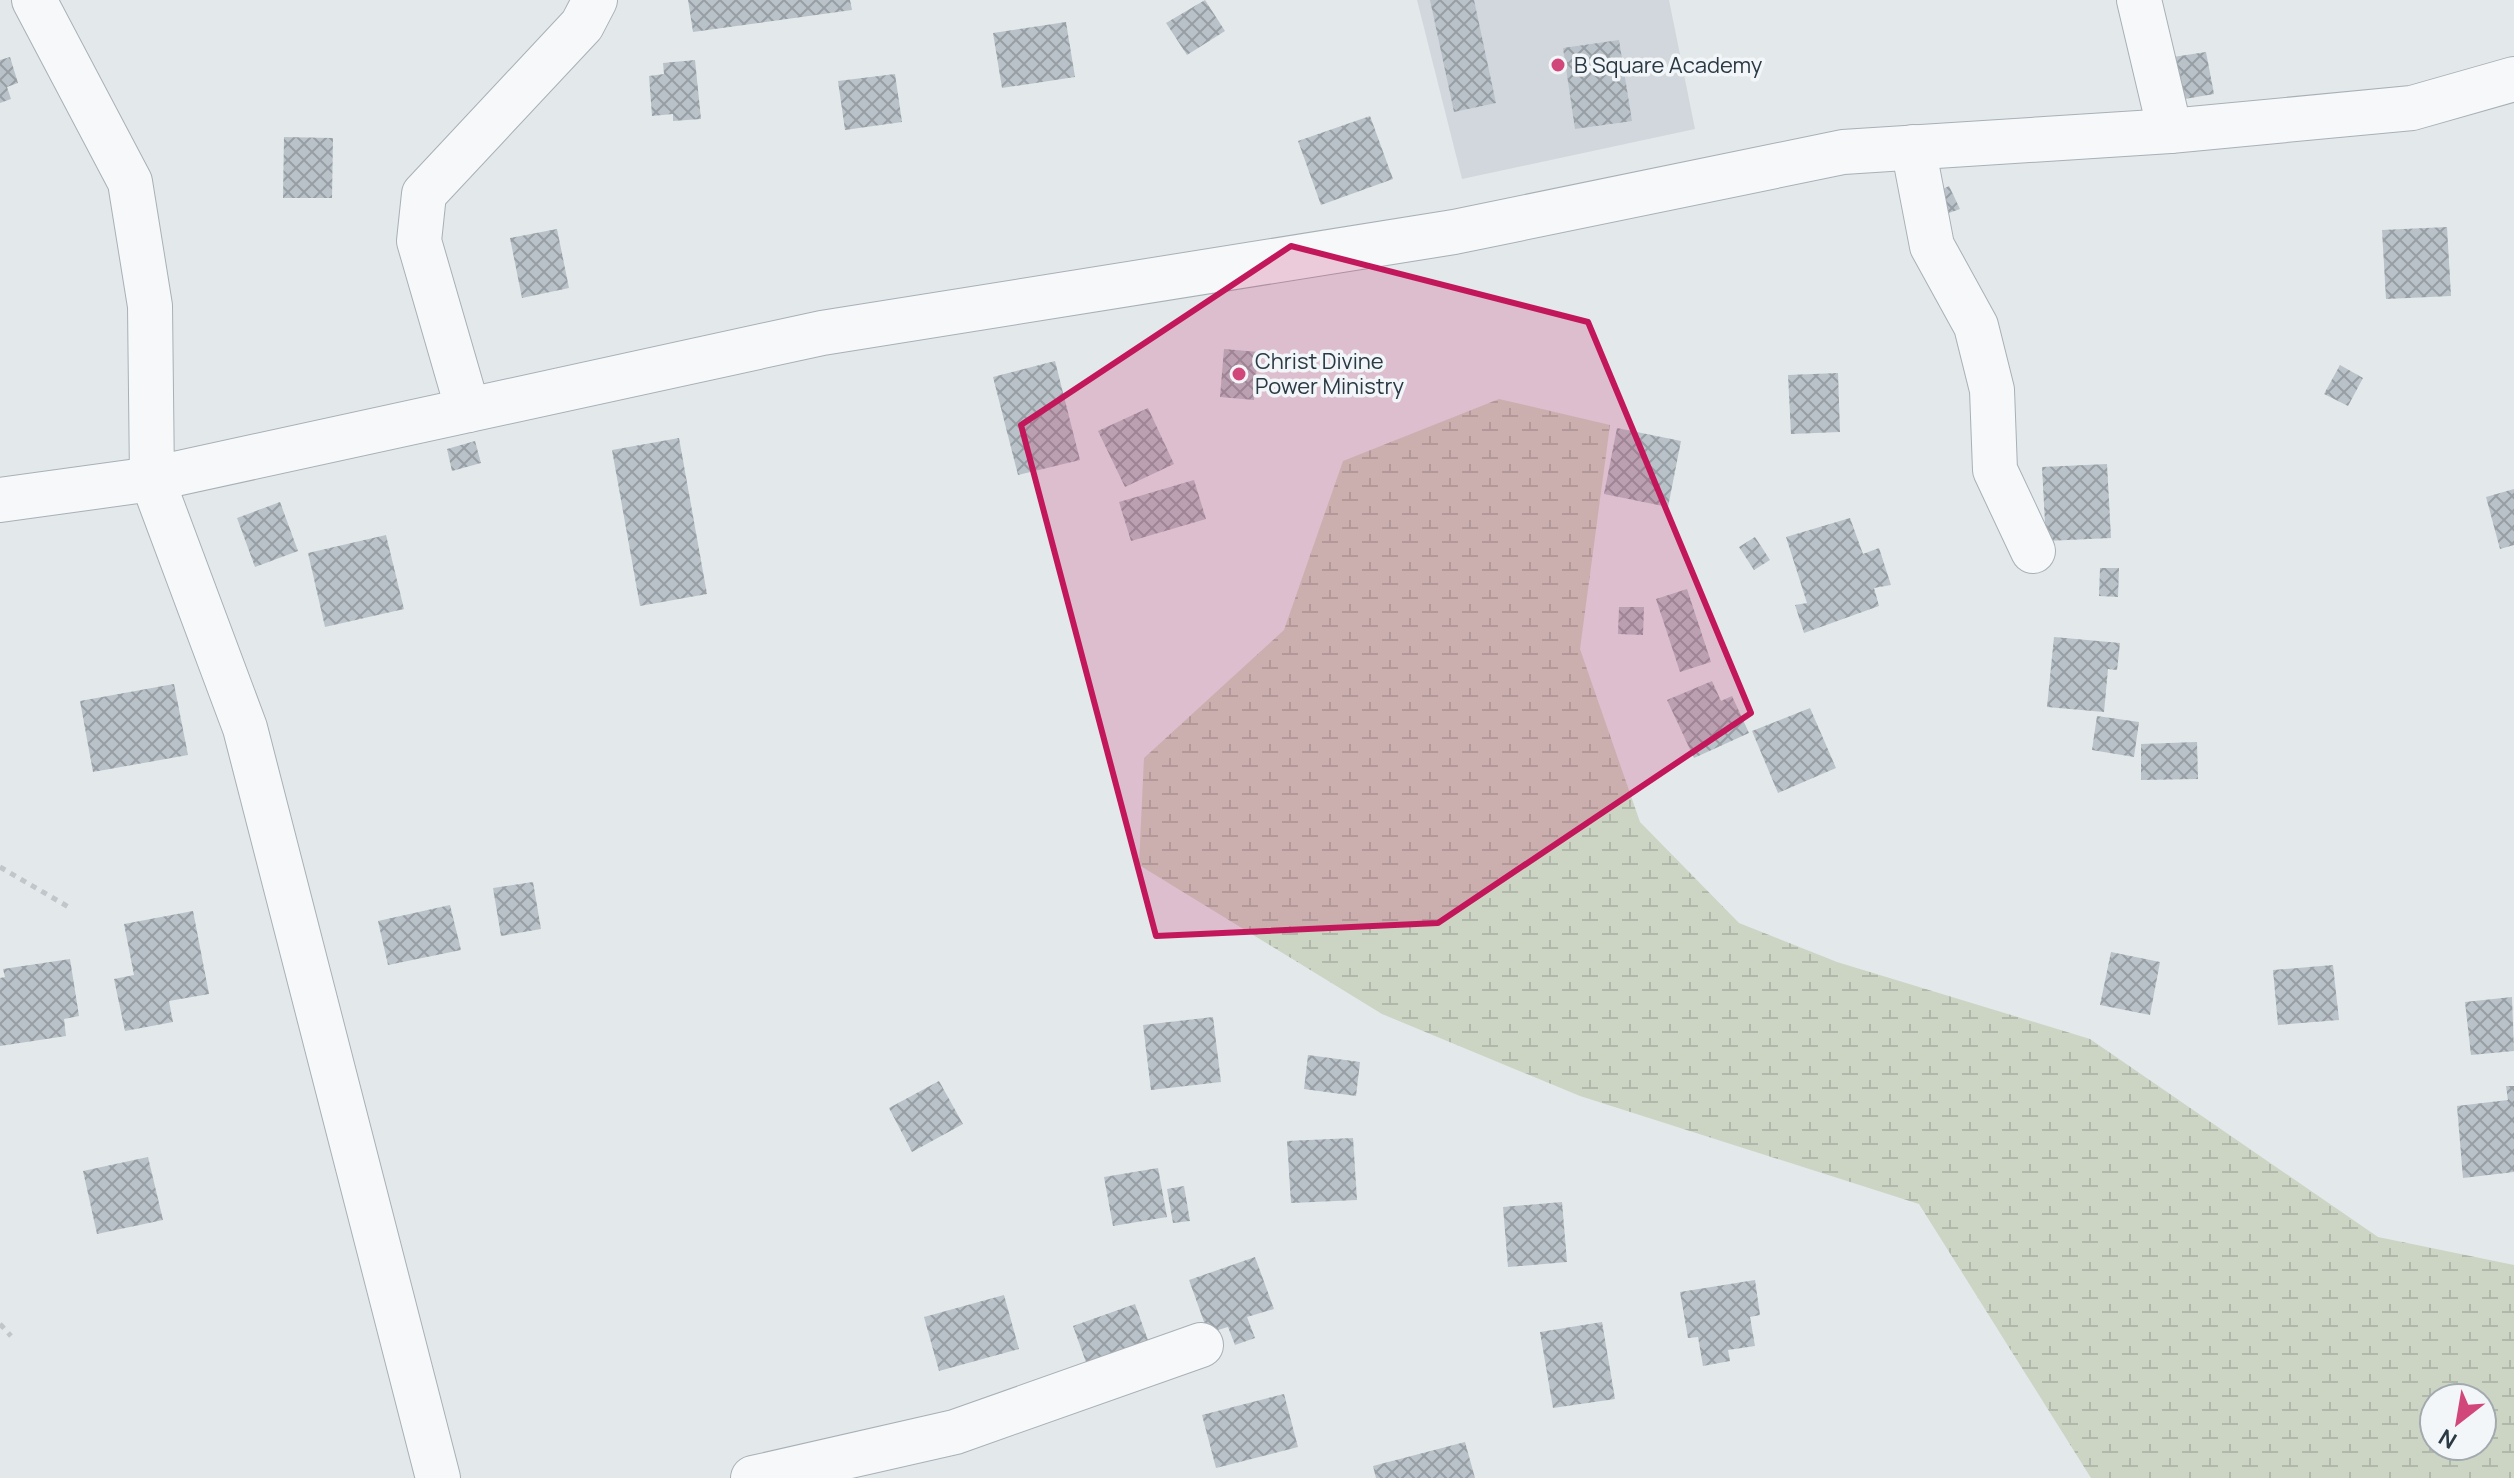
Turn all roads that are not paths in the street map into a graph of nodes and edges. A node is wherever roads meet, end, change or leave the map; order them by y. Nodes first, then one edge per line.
1 (34, 0) edge
2 (595, 0) edge
3 (2139, 0) edge
4 (2514, 79) edge
5 (2170, 131) junction
6 (1913, 147) junction
7 (468, 410) junction
8 (152, 479) junction
9 (0, 500) edge
10 (2033, 551) dead end
11 (1201, 1345) dead end
12 (438, 1478) edge
13 (753, 1478) edge

1 - 8 street
2 - 7 street
3 - 5 street
4 - 5 street
5 - 6 street
6 - 7 street
6 - 10 street
7 - 8 street
8 - 9 street
8 - 12 street
11 - 13 street

